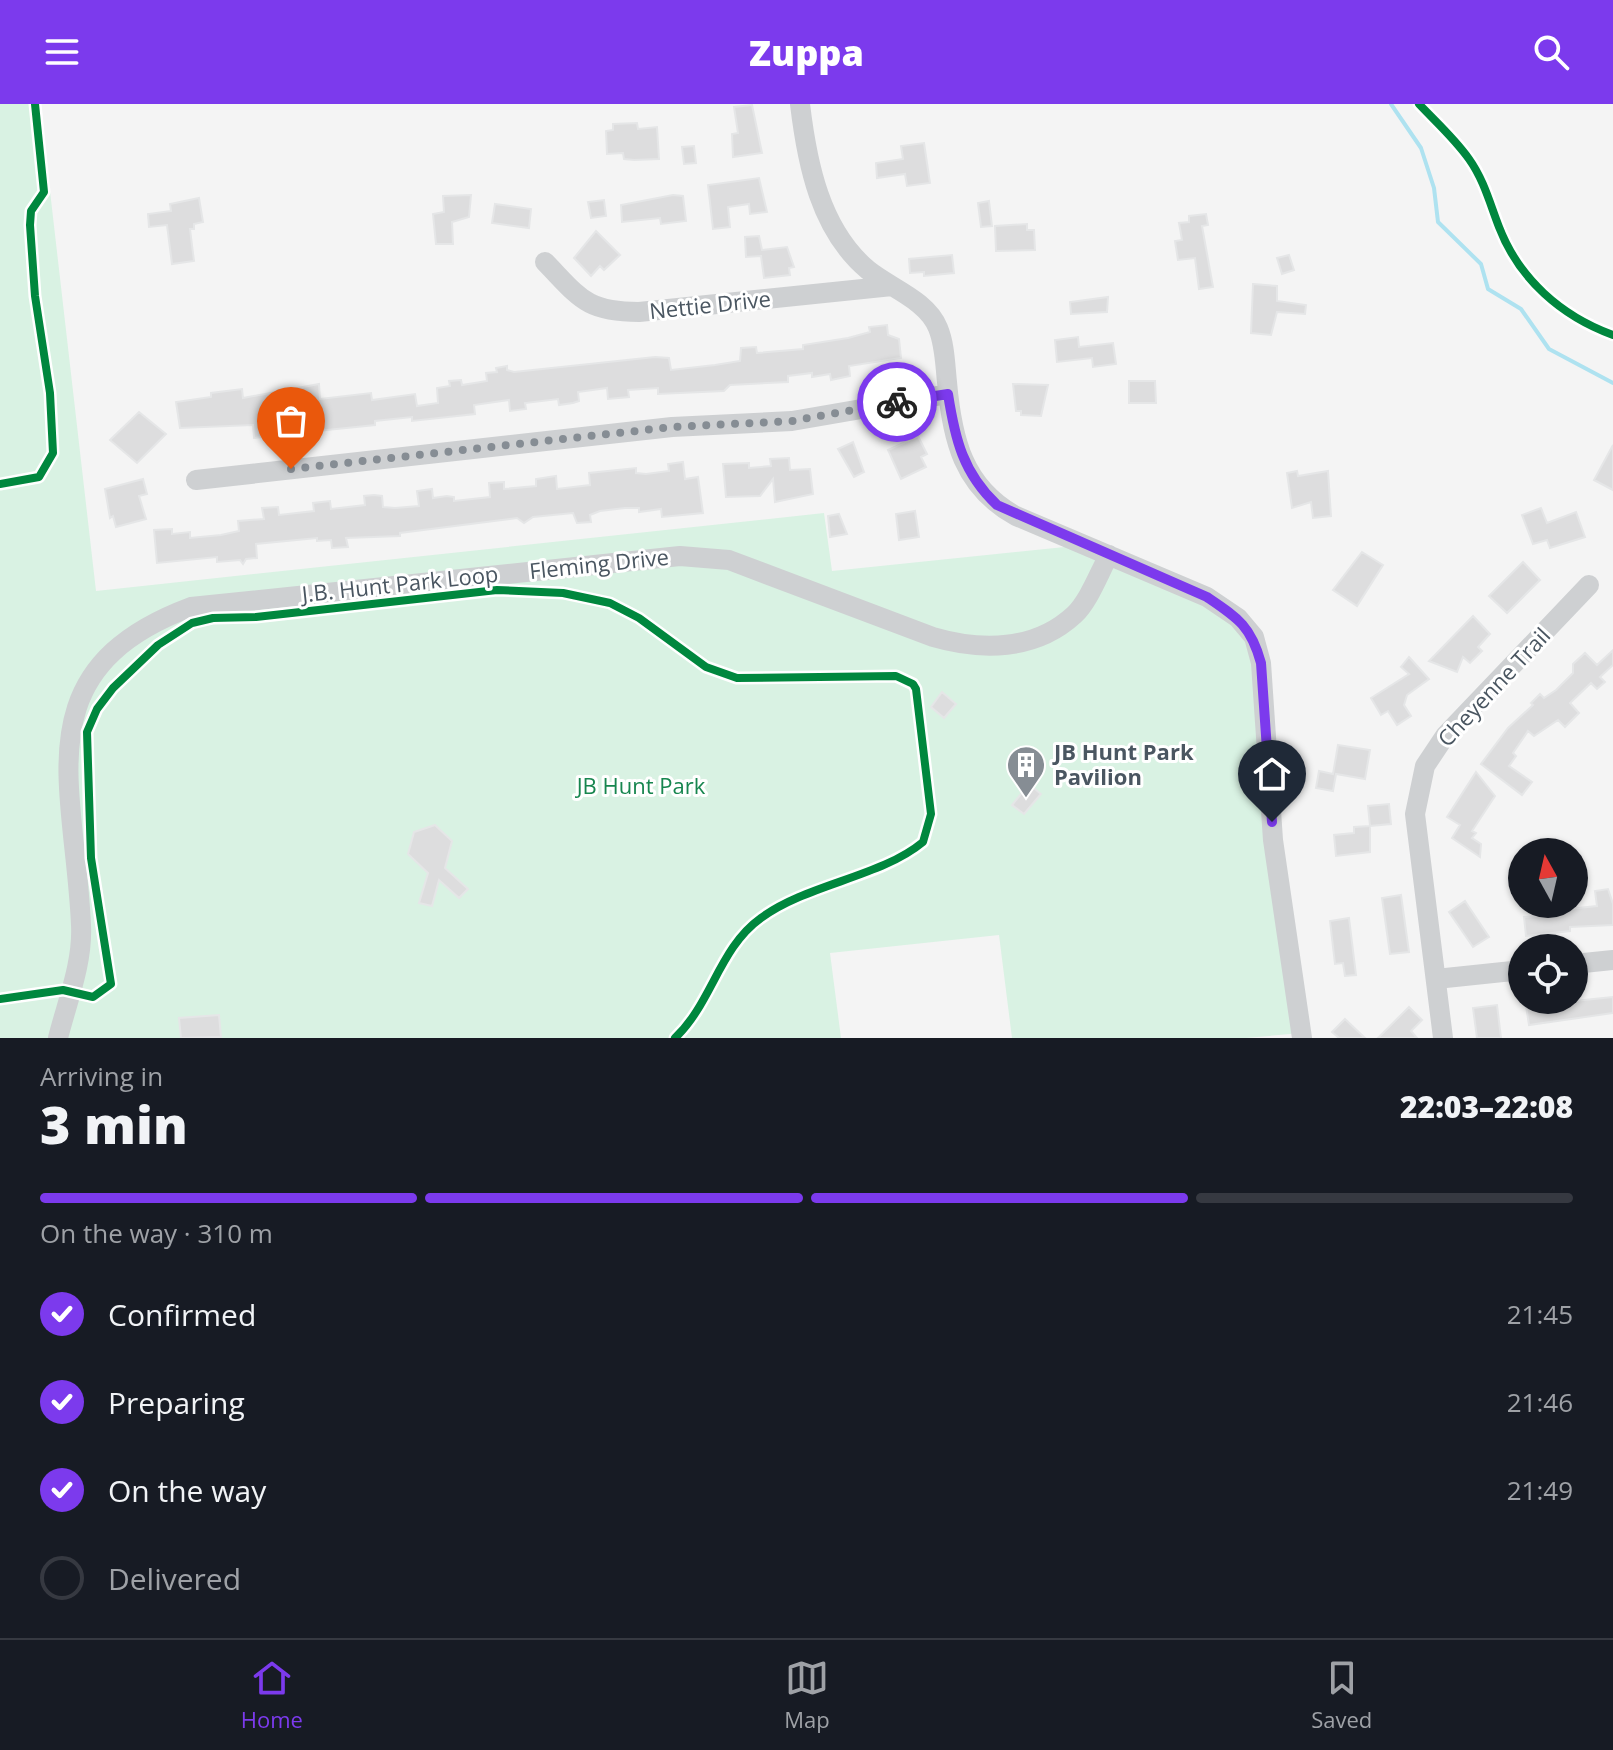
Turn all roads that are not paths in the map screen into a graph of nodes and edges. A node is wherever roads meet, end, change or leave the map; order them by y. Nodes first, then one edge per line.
1 (800, 104) edge
2 (545, 262) dead end
3 (892, 286) junction
4 (948, 394) junction
5 (196, 480) dead end
6 (1109, 555) junction
7 (1589, 585) dead end
8 (1613, 960) edge
9 (1588, 963) edge
10 (1508, 971) edge
11 (1436, 979) junction
12 (58, 1038) edge
13 (1302, 1038) edge
14 (1443, 1038) edge

1 - 3 street
2 - 3 street, Nettie Drive
3 - 4 street
4 - 5 street
4 - 6 street
6 - 12 street, Fleming Drive
6 - 13 street
7 - 11 street, Cheyenne Trail
8 - 9 street
10 - 11 street
11 - 14 street, Cheyenne Trail

